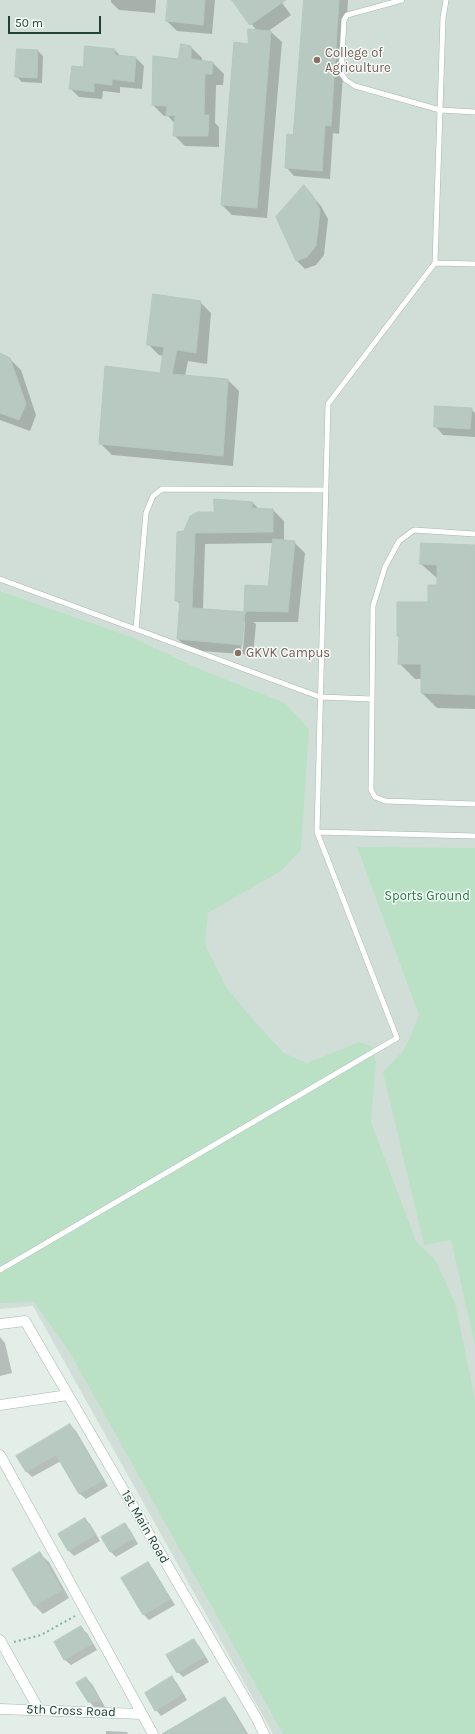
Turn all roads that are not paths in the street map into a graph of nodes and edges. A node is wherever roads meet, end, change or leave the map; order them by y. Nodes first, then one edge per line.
1 (402, 0) edge
2 (446, 0) edge
3 (440, 110) junction
4 (475, 112) edge
5 (435, 262) junction
6 (475, 264) edge
7 (326, 490) junction
8 (475, 534) edge
9 (0, 579) edge
10 (136, 629) junction
11 (320, 697) junction
12 (372, 699) junction
13 (475, 804) edge
14 (317, 832) junction
15 (475, 836) edge
16 (0, 1270) edge
17 (0, 1324) edge
18 (68, 1395) junction
19 (0, 1405) edge
20 (0, 1455) edge
21 (1, 1643) edge
22 (0, 1709) edge
23 (39, 1710) junction
24 (142, 1714) junction
25 (153, 1734) edge
26 (264, 1734) edge

1 - 3 lane
2 - 3 lane
3 - 4 lane
3 - 5 lane
5 - 6 lane
5 - 7 lane
7 - 10 lane
7 - 11 lane
8 - 12 lane
9 - 10 lane
10 - 11 lane
11 - 12 lane
11 - 14 lane
12 - 13 lane
14 - 15 lane
14 - 16 lane
17 - 18 street, 1st Main Road
18 - 19 street
18 - 26 street, 1st Main Road
20 - 24 street
21 - 23 street
22 - 23 street, 5th Cross Road
23 - 24 street, 5th Cross Road
24 - 25 street

